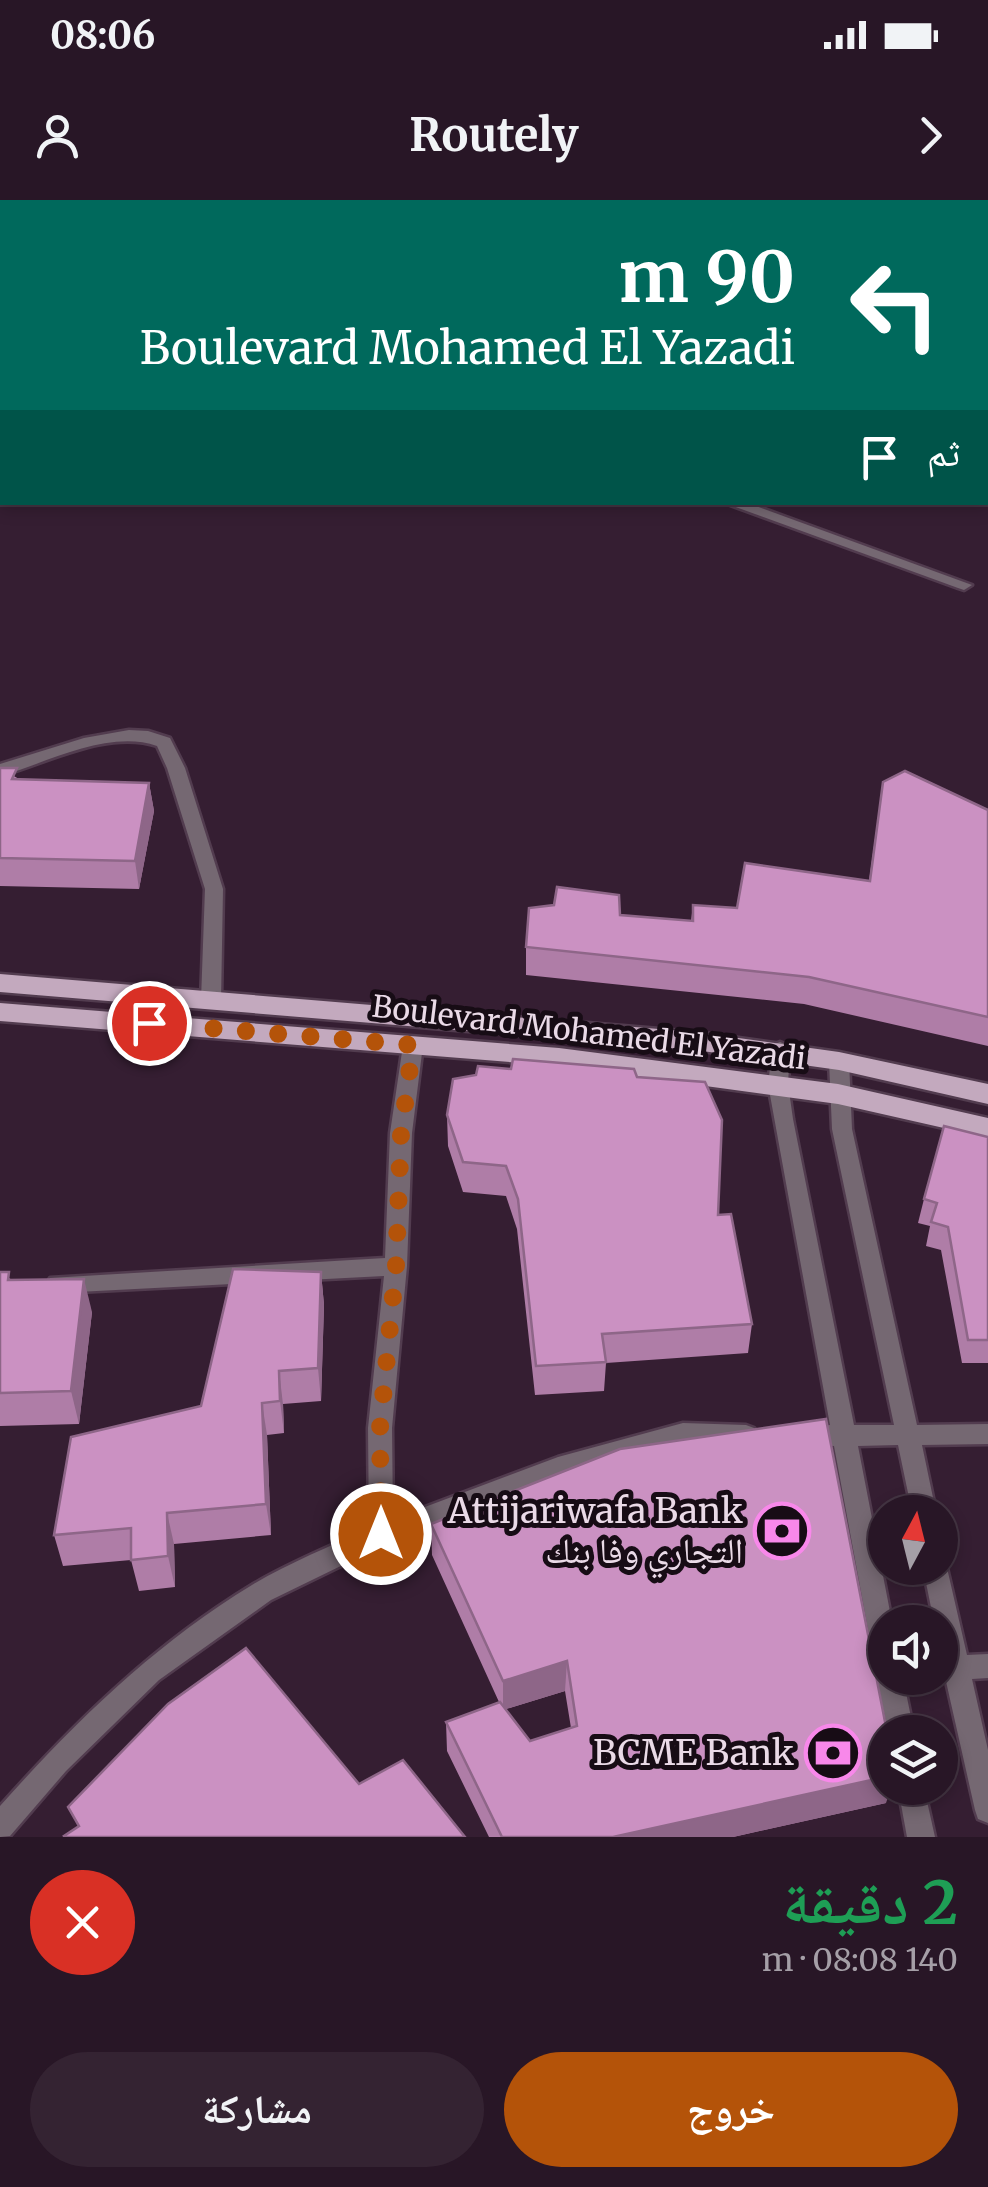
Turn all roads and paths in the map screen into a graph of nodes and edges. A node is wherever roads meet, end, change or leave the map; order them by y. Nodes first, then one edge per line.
1 (737, 505) edge
2 (964, 585) dead end
3 (0, 770) edge
4 (0, 983) edge
5 (211, 1000) junction
6 (0, 1012) edge
7 (413, 1045) junction
8 (780, 1050) junction
9 (840, 1061) junction
10 (778, 1084) junction
11 (838, 1094) junction
12 (988, 1094) edge
13 (988, 1128) edge
14 (396, 1266) junction
15 (38, 1284) edge
16 (908, 1434) junction
17 (988, 1434) edge
18 (843, 1437) junction
19 (921, 1495) edge
20 (381, 1534) junction
21 (876, 1605) edge
22 (988, 1666) edge
23 (958, 1668) edge
24 (958, 1677) edge
25 (915, 1805) edge
26 (988, 1810) edge
27 (0, 1826) edge
28 (921, 1837) edge

1 - 2 street
3 - 5 street
4 - 5 main road, Boulevard Mohamed El Yazadi
5 - 8 main road, Boulevard Mohamed El Yazadi
6 - 7 main road, Boulevard Mohamed El Yazadi
7 - 10 main road, Boulevard Mohamed El Yazadi
7 - 14 street
8 - 9 main road, Boulevard Mohamed El Yazadi
8 - 10 street
9 - 11 street
9 - 12 main road, Boulevard Mohamed El Yazadi
10 - 11 main road, Boulevard Mohamed El Yazadi
10 - 18 street
11 - 13 main road, Boulevard Mohamed El Yazadi
11 - 16 street
14 - 15 street
14 - 20 street
16 - 17 street
16 - 18 street
16 - 19 street
18 - 20 street
18 - 21 street
20 - 27 street
22 - 23 street
24 - 26 street
25 - 28 street

